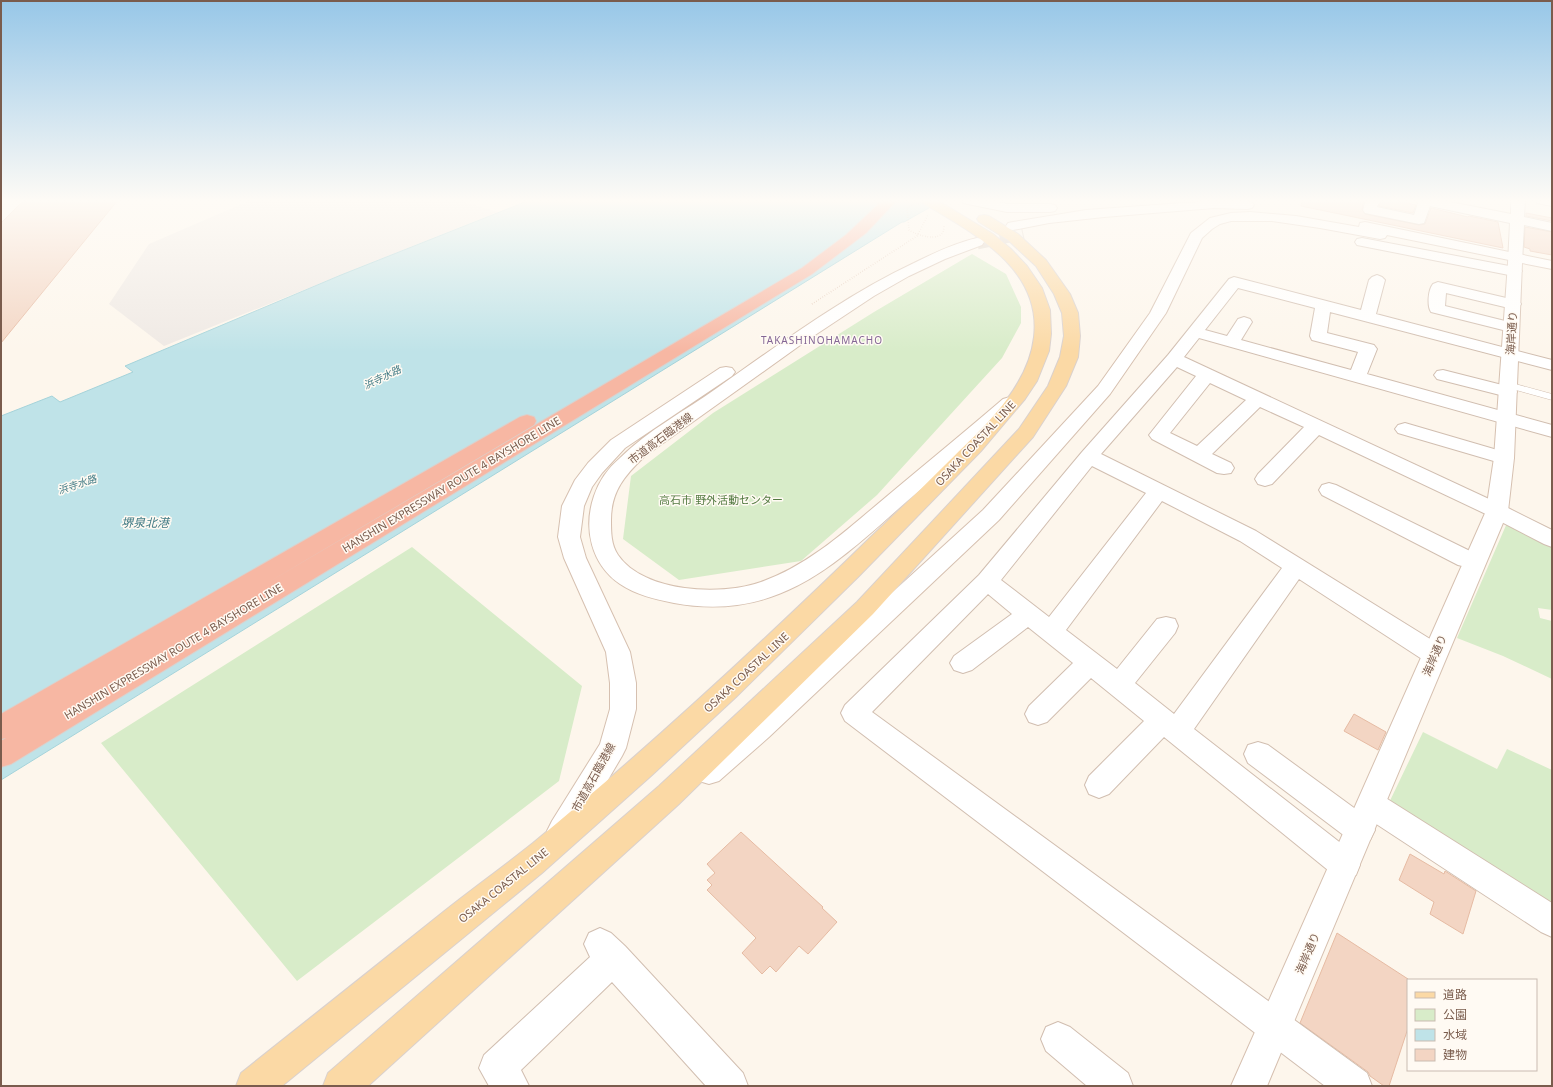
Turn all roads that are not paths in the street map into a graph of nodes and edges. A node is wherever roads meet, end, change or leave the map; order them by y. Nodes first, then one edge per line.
1 (813, 251) edge
2 (836, 251) edge
3 (926, 251) edge
4 (951, 251) edge
5 (1004, 251) edge
6 (1027, 251) edge
7 (1189, 251) edge
8 (1434, 251) edge
9 (1460, 251) edge
10 (1516, 251) edge
11 (1515, 264) junction
12 (1552, 265) edge
13 (1552, 271) edge
14 (1377, 280) dead end
15 (1323, 306) junction
16 (1367, 317) junction
17 (1244, 322) dead end
18 (1195, 332) junction
19 (1231, 342) junction
20 (1509, 354) junction
21 (1174, 359) junction
22 (1552, 365) edge
23 (1207, 374) junction
24 (1443, 375) dead end
25 (1358, 376) junction
26 (1508, 389) junction
27 (1019, 395) junction
28 (1552, 397) edge
29 (1258, 399) junction
30 (1506, 419) junction
31 (1316, 426) junction
32 (1405, 429) dead end
33 (1552, 431) edge
34 (1199, 455) junction
35 (1089, 456) junction
36 (1504, 458) junction
37 (1224, 468) dead end
38 (1265, 479) dead end
39 (1159, 490) junction
40 (1329, 490) dead end
41 (1497, 511) junction
42 (1552, 539) edge
43 (1466, 559) dead end
44 (1295, 567) junction
45 (987, 581) junction
46 (1028, 614) junction
47 (1166, 626) dead end
48 (1051, 632) junction
49 (1434, 654) junction
50 (1090, 662) junction
51 (963, 663) dead end
52 (1119, 685) junction
53 (1038, 714) dead end
54 (1170, 725) junction
55 (1, 728) edge
56 (1258, 754) dead end
57 (1, 755) edge
58 (1099, 785) dead end
59 (1365, 817) junction
60 (554, 844) junction
61 (1345, 865) junction
62 (1552, 921) edge
63 (516, 932) junction
64 (1276, 1026) junction
65 (1058, 1039) dead end
66 (254, 1086) edge
67 (341, 1086) edge
68 (511, 1086) edge
69 (730, 1086) edge
70 (1114, 1086) edge
71 (1249, 1086) edge
72 (1354, 1086) edge

1 - 55 highway, HANSHIN EXPRESSWAY ROUTE 4 BAYSHORE LINE
2 - 57 highway, HANSHIN EXPRESSWAY ROUTE 4 BAYSHORE LINE
3 - 60 street, 市道高石臨港線
4 - 27 street, 市道高石臨港線
5 - 27 main road, OSAKA COASTAL LINE
6 - 63 main road
7 - 63 street
8 - 11 street
9 - 11 street
10 - 11 street, 海岸通り
11 - 12 street
11 - 13 street
11 - 20 street, 海岸通り
14 - 16 street
15 - 16 street
15 - 18 street
15 - 25 street
16 - 20 street
17 - 19 street
18 - 19 street
18 - 21 street
19 - 25 street
20 - 22 street
20 - 26 street, 海岸通り
21 - 23 street
21 - 35 street
23 - 29 street
23 - 34 street
24 - 26 street
25 - 30 street
26 - 28 lane
26 - 30 street, 海岸通り
27 - 60 main road, OSAKA COASTAL LINE
29 - 31 street
29 - 34 street
30 - 33 street
30 - 36 street, 海岸通り
31 - 38 street
31 - 41 street
32 - 36 street
34 - 37 street
35 - 39 street
35 - 45 street
36 - 41 street, 海岸通り
39 - 44 street
39 - 48 street
40 - 43 street
41 - 42 street
41 - 49 street, 海岸通り
44 - 49 street
44 - 54 street
45 - 46 street
45 - 64 street
46 - 48 street
46 - 51 street
47 - 52 street
48 - 50 street
49 - 59 street, 海岸通り
50 - 52 street
50 - 53 street
52 - 54 street
54 - 58 street
54 - 61 street
56 - 59 street
59 - 61 street, 海岸通り
59 - 62 street
60 - 66 main road, OSAKA COASTAL LINE
61 - 64 street, 海岸通り
63 - 67 main road
64 - 71 street, 海岸通り
64 - 72 street
65 - 70 street
68 - 69 street

